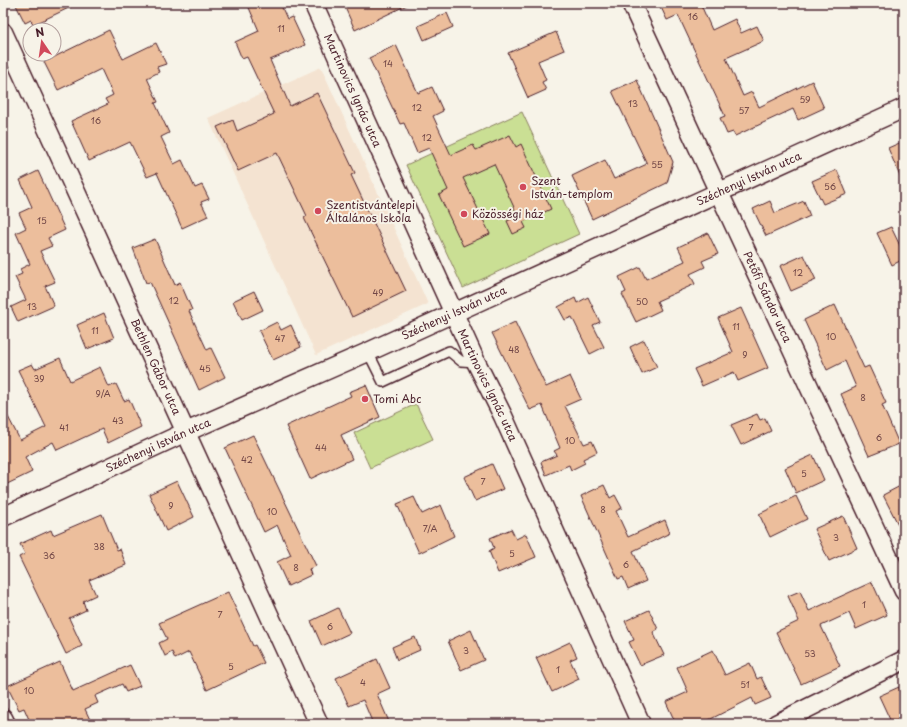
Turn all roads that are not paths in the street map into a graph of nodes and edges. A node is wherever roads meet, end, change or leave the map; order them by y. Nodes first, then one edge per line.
1 (313, 3) edge
2 (631, 3) edge
3 (3, 32) edge
4 (904, 108) edge
5 (717, 191) junction
6 (455, 312) junction
7 (368, 352) junction
8 (476, 362) junction
9 (186, 432) junction
10 (3, 518) edge
11 (904, 591) edge
12 (904, 660) edge
13 (3, 718) edge
14 (6, 724) edge
15 (319, 724) edge
16 (641, 724) edge
17 (776, 724) edge

1 - 6 street, Martinovics Ignác utca
2 - 5 street, Petőfi Sándor utca
3 - 9 street, Bethlen Gábor utca
4 - 5 street, Széchenyi István utca
5 - 6 street, Széchenyi István utca
5 - 11 street, Petőfi Sándor utca
6 - 7 street, Széchenyi István utca
6 - 8 street, Martinovics Ignác utca
7 - 8 lane
7 - 9 street, Széchenyi István utca
8 - 16 street, Martinovics Ignác utca
9 - 10 street, Széchenyi István utca
9 - 15 street, Bethlen Gábor utca
12 - 17 street
13 - 14 street

